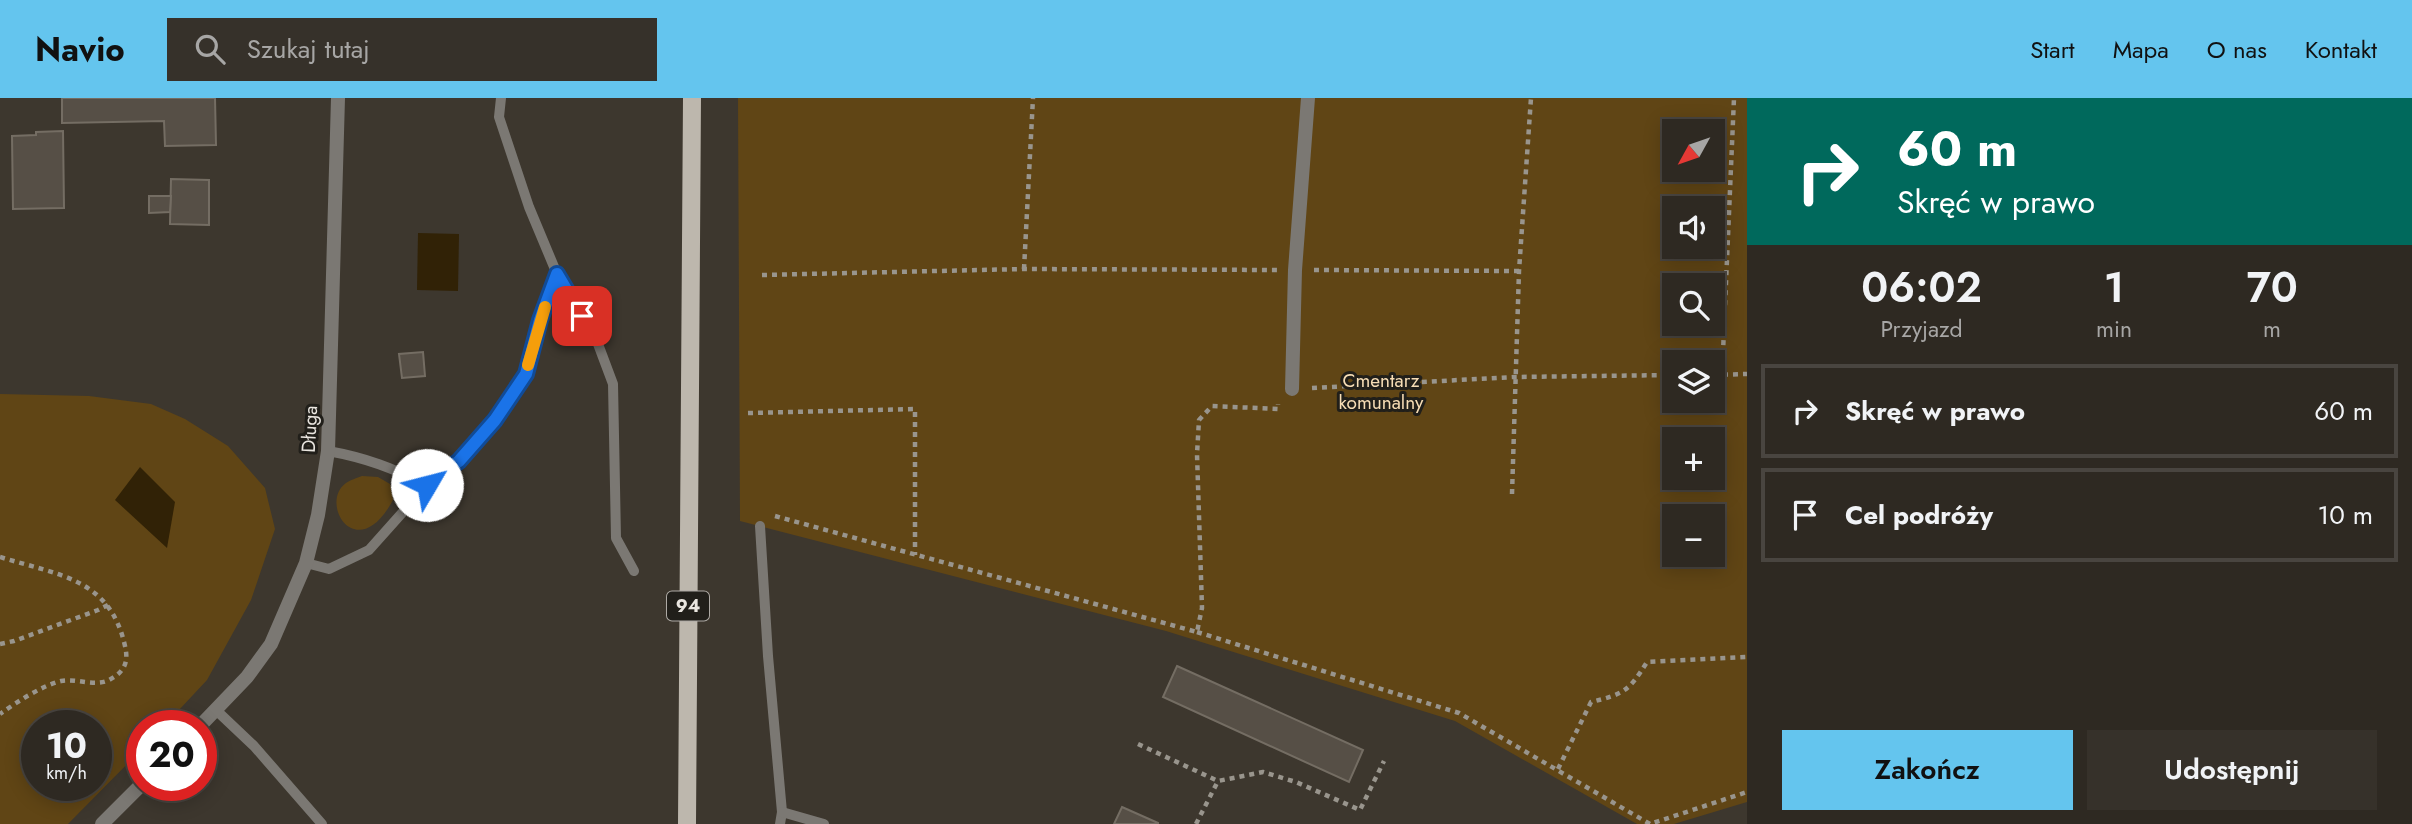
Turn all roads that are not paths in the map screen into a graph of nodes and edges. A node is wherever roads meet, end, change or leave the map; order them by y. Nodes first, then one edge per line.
1 (338, 98) edge
2 (501, 98) edge
3 (692, 98) edge
4 (1308, 98) edge
5 (557, 274) junction
6 (1292, 389) road end
7 (328, 451) junction
8 (427, 485) junction
9 (760, 526) road end
10 (306, 563) junction
11 (634, 571) dead end
12 (217, 710) joint
13 (126, 800) edge
14 (781, 818) edge
15 (102, 824) edge
16 (322, 824) edge
17 (687, 824) edge
18 (824, 824) edge

1 - 7 street, Długa
2 - 5 lane
3 - 17 main road, 94
4 - 6 street
5 - 8 lane
5 - 11 lane
7 - 8 lane
7 - 10 street, Długa
8 - 10 lane
9 - 14 lane
10 - 12 street, Długa
12 - 16 lane
13 - 15 street
14 - 18 lane

